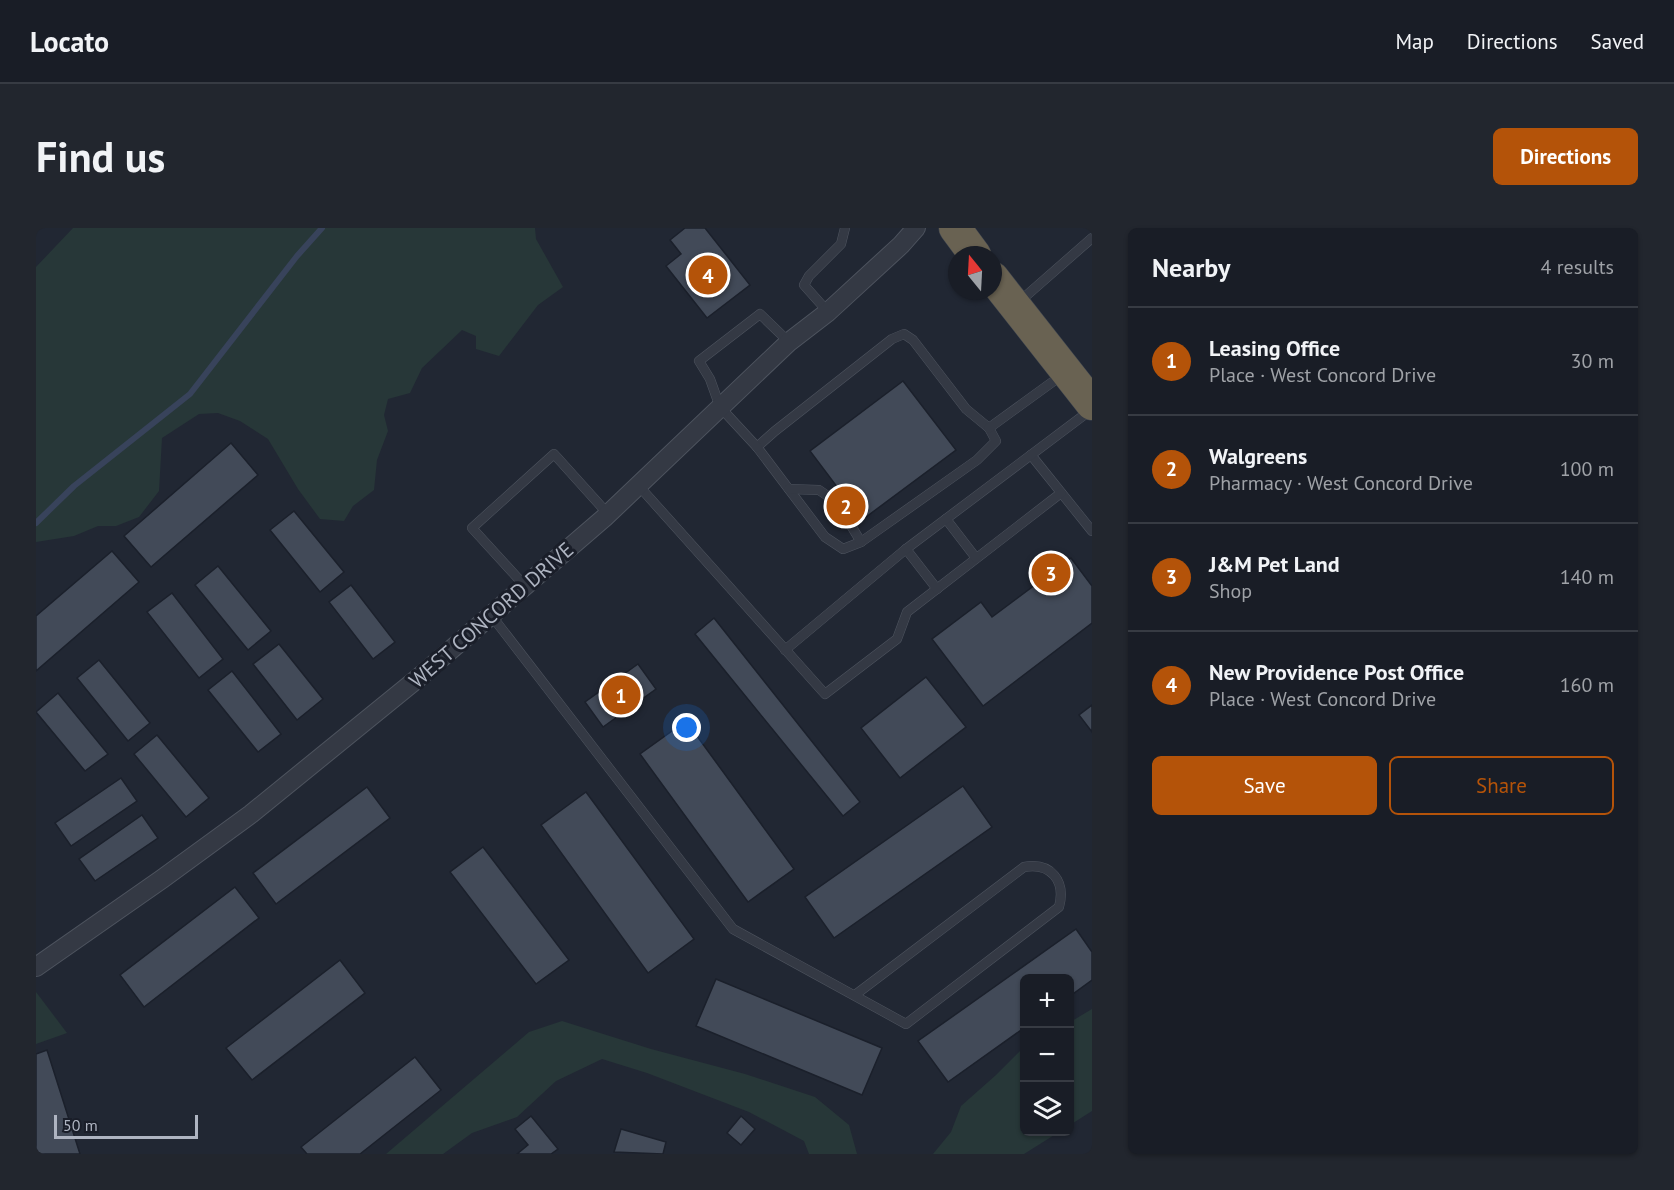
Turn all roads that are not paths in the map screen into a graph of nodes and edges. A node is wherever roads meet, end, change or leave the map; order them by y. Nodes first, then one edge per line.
1 (844, 228) edge
2 (916, 228) edge
3 (955, 228) edge
4 (1086, 228) edge
5 (1092, 237) edge
6 (968, 246) edge
7 (1002, 289) edge
8 (1015, 306) junction
9 (828, 312) junction
10 (789, 342) junction
11 (1066, 372) junction
12 (1092, 407) edge
13 (720, 408) junction
14 (989, 428) junction
15 (757, 447) junction
16 (1031, 455) junction
17 (638, 485) junction
18 (789, 489) junction
19 (1062, 493) junction
20 (832, 499) dead end
21 (608, 514) junction
22 (847, 519) dead end
23 (946, 519) junction
24 (1092, 531) edge
25 (861, 542) junction
26 (906, 549) junction
27 (976, 558) junction
28 (525, 586) junction
29 (937, 589) junction
30 (491, 615) junction
31 (785, 650) junction
32 (36, 967) edge
33 (855, 995) junction

1 - 9 lane
2 - 9 street, WEST CONCORD DRIVE
3 - 6 highway
4 - 5 lane
5 - 8 lane
7 - 8 highway
8 - 11 highway
9 - 10 street, WEST CONCORD DRIVE
10 - 13 street, WEST CONCORD DRIVE
10 - 13 lane
11 - 12 highway
11 - 14 lane
12 - 16 lane
13 - 15 lane
13 - 17 street, WEST CONCORD DRIVE
14 - 15 lane
14 - 25 lane
15 - 18 lane
16 - 19 lane
16 - 23 lane
17 - 21 street, WEST CONCORD DRIVE
17 - 31 lane
18 - 20 lane
18 - 25 lane
19 - 24 lane
19 - 27 lane
21 - 28 street, WEST CONCORD DRIVE
21 - 28 lane
22 - 25 lane
23 - 26 lane
23 - 27 lane
26 - 29 lane
26 - 31 lane
27 - 29 lane
28 - 30 street, WEST CONCORD DRIVE
29 - 31 lane
30 - 32 street, WEST CONCORD DRIVE
30 - 33 lane
33 - 33 lane

